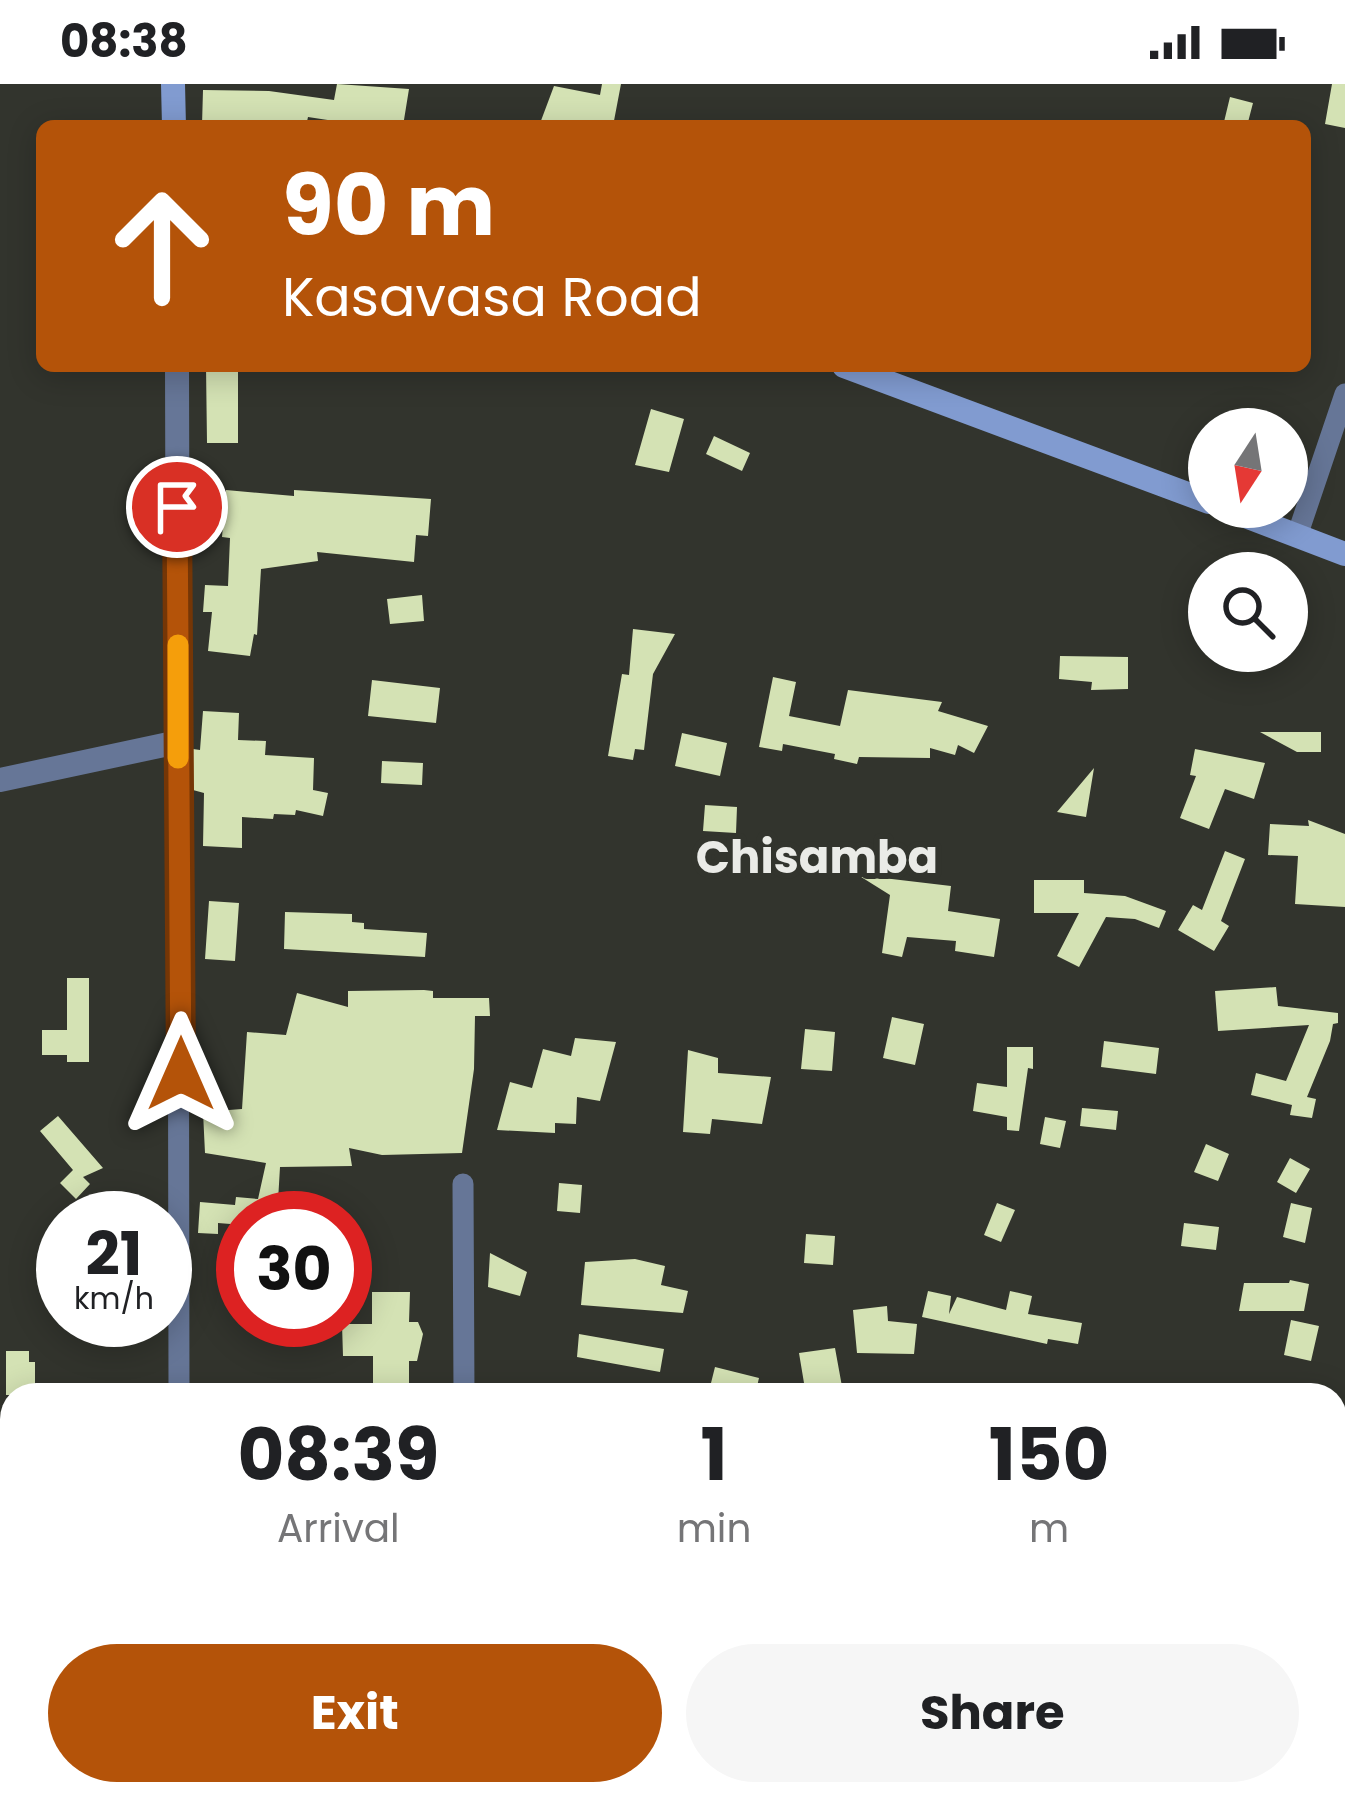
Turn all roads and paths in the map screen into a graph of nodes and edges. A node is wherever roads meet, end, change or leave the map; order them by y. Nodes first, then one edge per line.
1 (172, 84) edge
2 (174, 120) edge
3 (177, 372) edge
4 (860, 372) edge
5 (1345, 394) edge
6 (1188, 494) edge
7 (1276, 528) edge
8 (1297, 536) junction
9 (1345, 554) edge
10 (178, 742) junction
11 (0, 780) edge
12 (464, 1184) dead end
13 (179, 1383) edge
14 (464, 1383) edge

1 - 2 main road
3 - 10 street
4 - 6 main road
5 - 8 street
7 - 8 main road
8 - 9 main road
10 - 11 street
10 - 13 street
12 - 14 street

